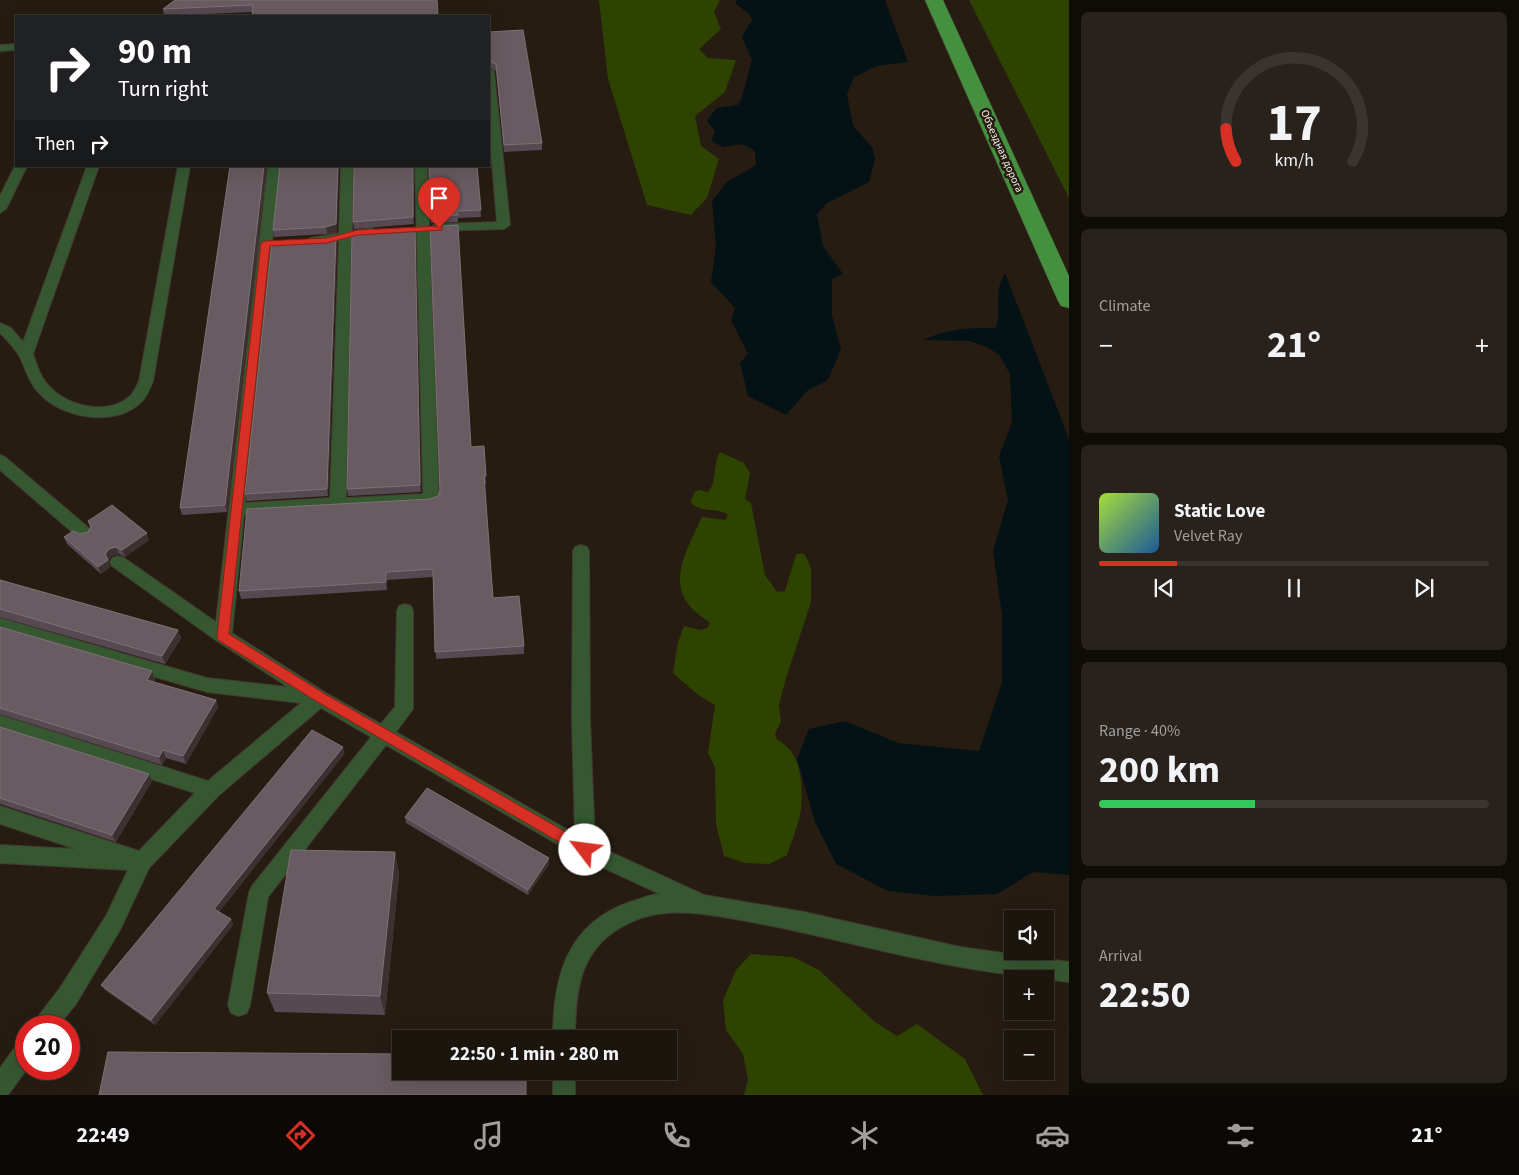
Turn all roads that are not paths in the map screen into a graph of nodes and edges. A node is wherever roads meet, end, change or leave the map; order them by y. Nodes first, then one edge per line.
1 (934, 0) edge
2 (15, 47) edge
3 (0, 48) edge
4 (490, 81) edge
5 (21, 167) edge
6 (93, 167) edge
7 (184, 167) edge
8 (274, 167) edge
9 (347, 167) edge
10 (421, 167) edge
11 (0, 209) edge
12 (418, 230) junction
13 (385, 231) edge
14 (345, 236) junction
15 (283, 242) edge
16 (301, 242) edge
17 (265, 243) junction
18 (1069, 301) edge
19 (0, 328) edge
20 (26, 354) junction
21 (0, 461) edge
22 (338, 504) junction
23 (237, 509) junction
24 (84, 533) edge
25 (581, 551) dead end
26 (118, 562) dead end
27 (405, 611) dead end
28 (0, 625) edge
29 (223, 636) junction
30 (320, 698) junction
31 (0, 723) edge
32 (384, 734) junction
33 (212, 790) junction
34 (0, 815) edge
35 (585, 850) junction
36 (0, 854) edge
37 (142, 861) junction
38 (703, 904) junction
39 (1069, 972) edge
40 (239, 1005) dead end
41 (53, 1015) edge
42 (564, 1030) edge
43 (15, 1066) edge
44 (564, 1080) edge
45 (0, 1087) edge
46 (564, 1095) edge

1 - 18 main road, Объездная дорога
2 - 3 lane
4 - 12 lane
5 - 11 lane
6 - 20 lane
7 - 20 lane
8 - 17 lane
9 - 14 lane
10 - 12 lane
12 - 22 lane
13 - 14 lane
14 - 16 lane
14 - 22 lane
15 - 17 lane
17 - 23 lane
19 - 20 lane
21 - 24 lane
22 - 23 lane
23 - 29 lane
25 - 35 lane
26 - 29 lane
27 - 32 lane
28 - 30 lane
29 - 30 lane
30 - 32 lane
30 - 33 lane
31 - 33 lane
32 - 35 lane
32 - 40 lane
33 - 37 lane
34 - 37 lane
35 - 38 lane
36 - 37 lane
37 - 41 lane
38 - 39 lane
38 - 42 lane
43 - 45 lane
44 - 46 lane

